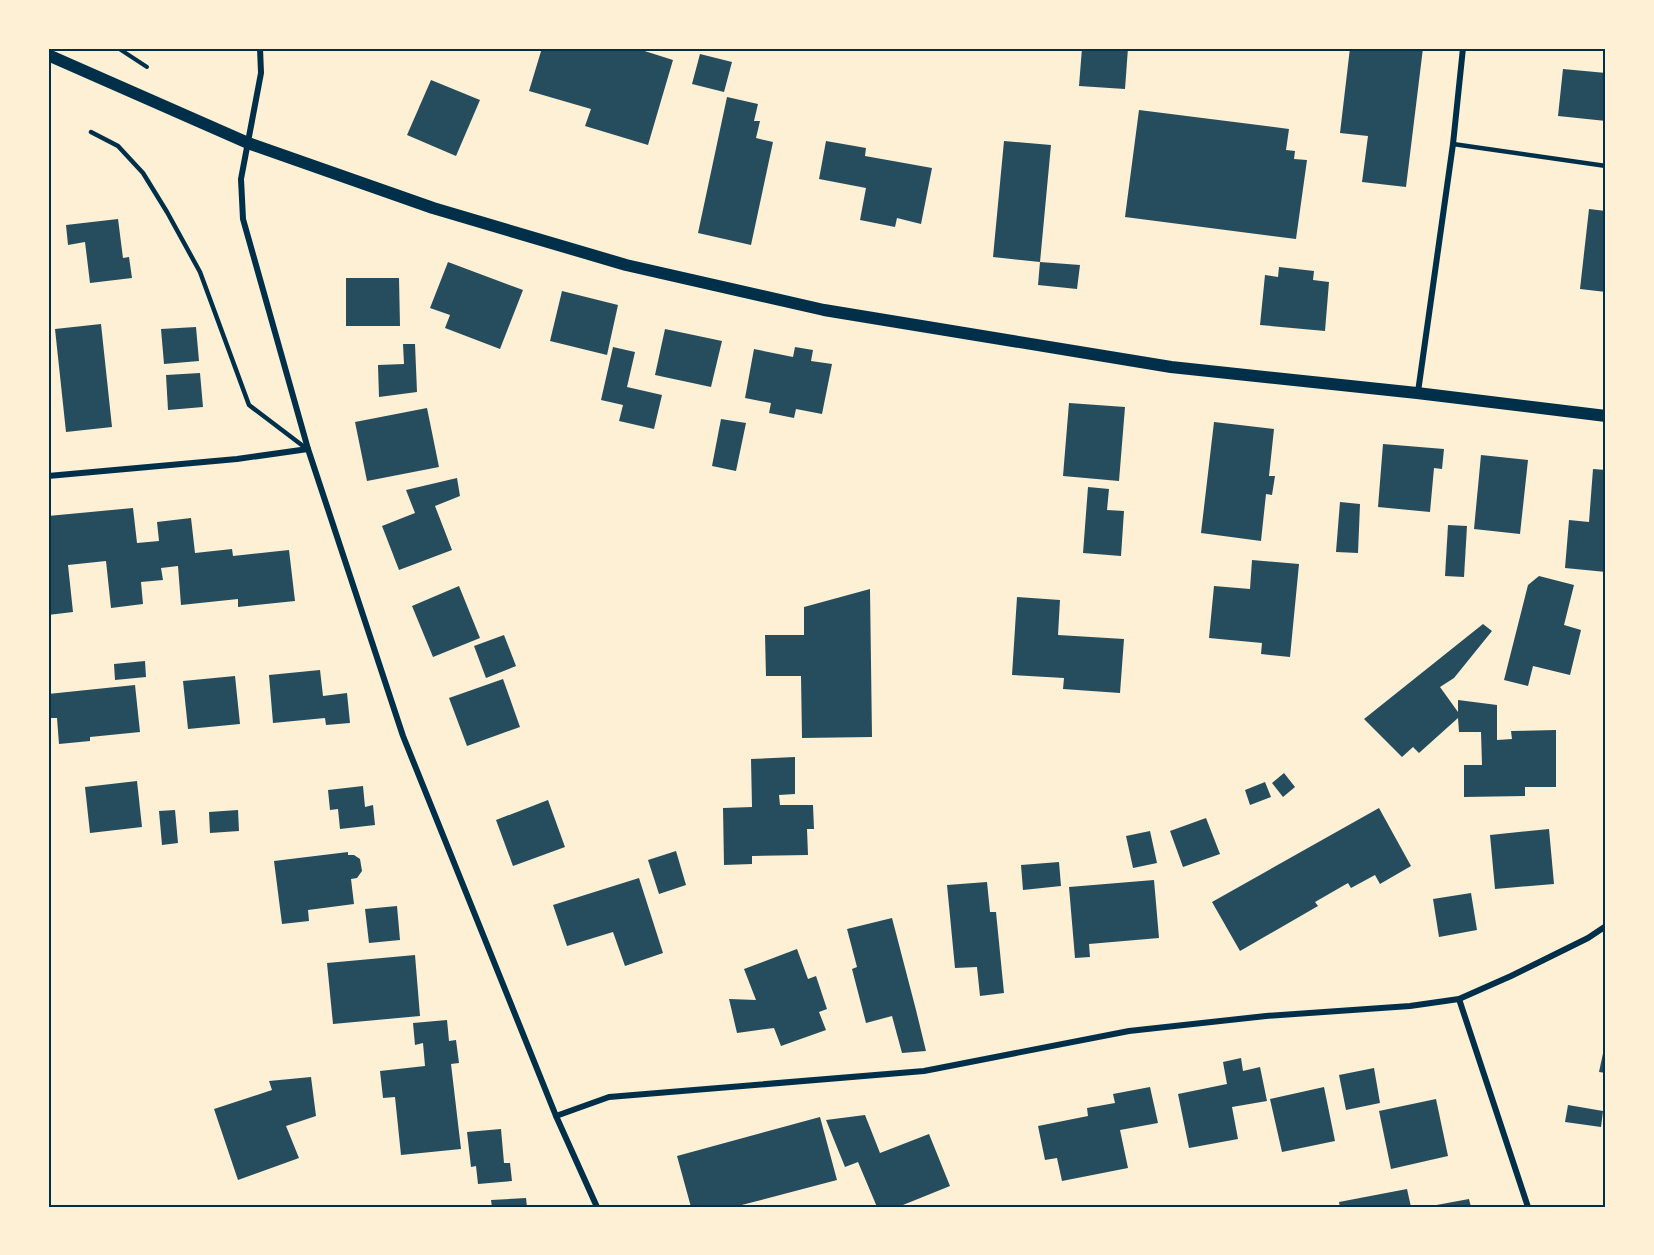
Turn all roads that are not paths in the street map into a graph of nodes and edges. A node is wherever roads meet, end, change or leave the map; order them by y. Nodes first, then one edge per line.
1 (260, 48) edge
2 (1463, 48) edge
3 (48, 55) edge
4 (91, 132) dead end
5 (248, 143) junction
6 (1453, 144) junction
7 (1606, 166) edge
8 (1418, 393) junction
9 (1606, 416) edge
10 (308, 449) junction
11 (48, 476) edge
12 (1606, 926) edge
13 (1459, 999) junction
14 (556, 1116) junction
15 (597, 1207) edge
16 (1528, 1207) edge

1 - 5 street
2 - 6 street
3 - 5 main road
4 - 10 lane
5 - 8 main road
5 - 10 street
6 - 7 lane
6 - 8 street
8 - 9 main road
10 - 11 street
10 - 14 street
12 - 13 street
13 - 14 street
13 - 16 street
14 - 15 street

